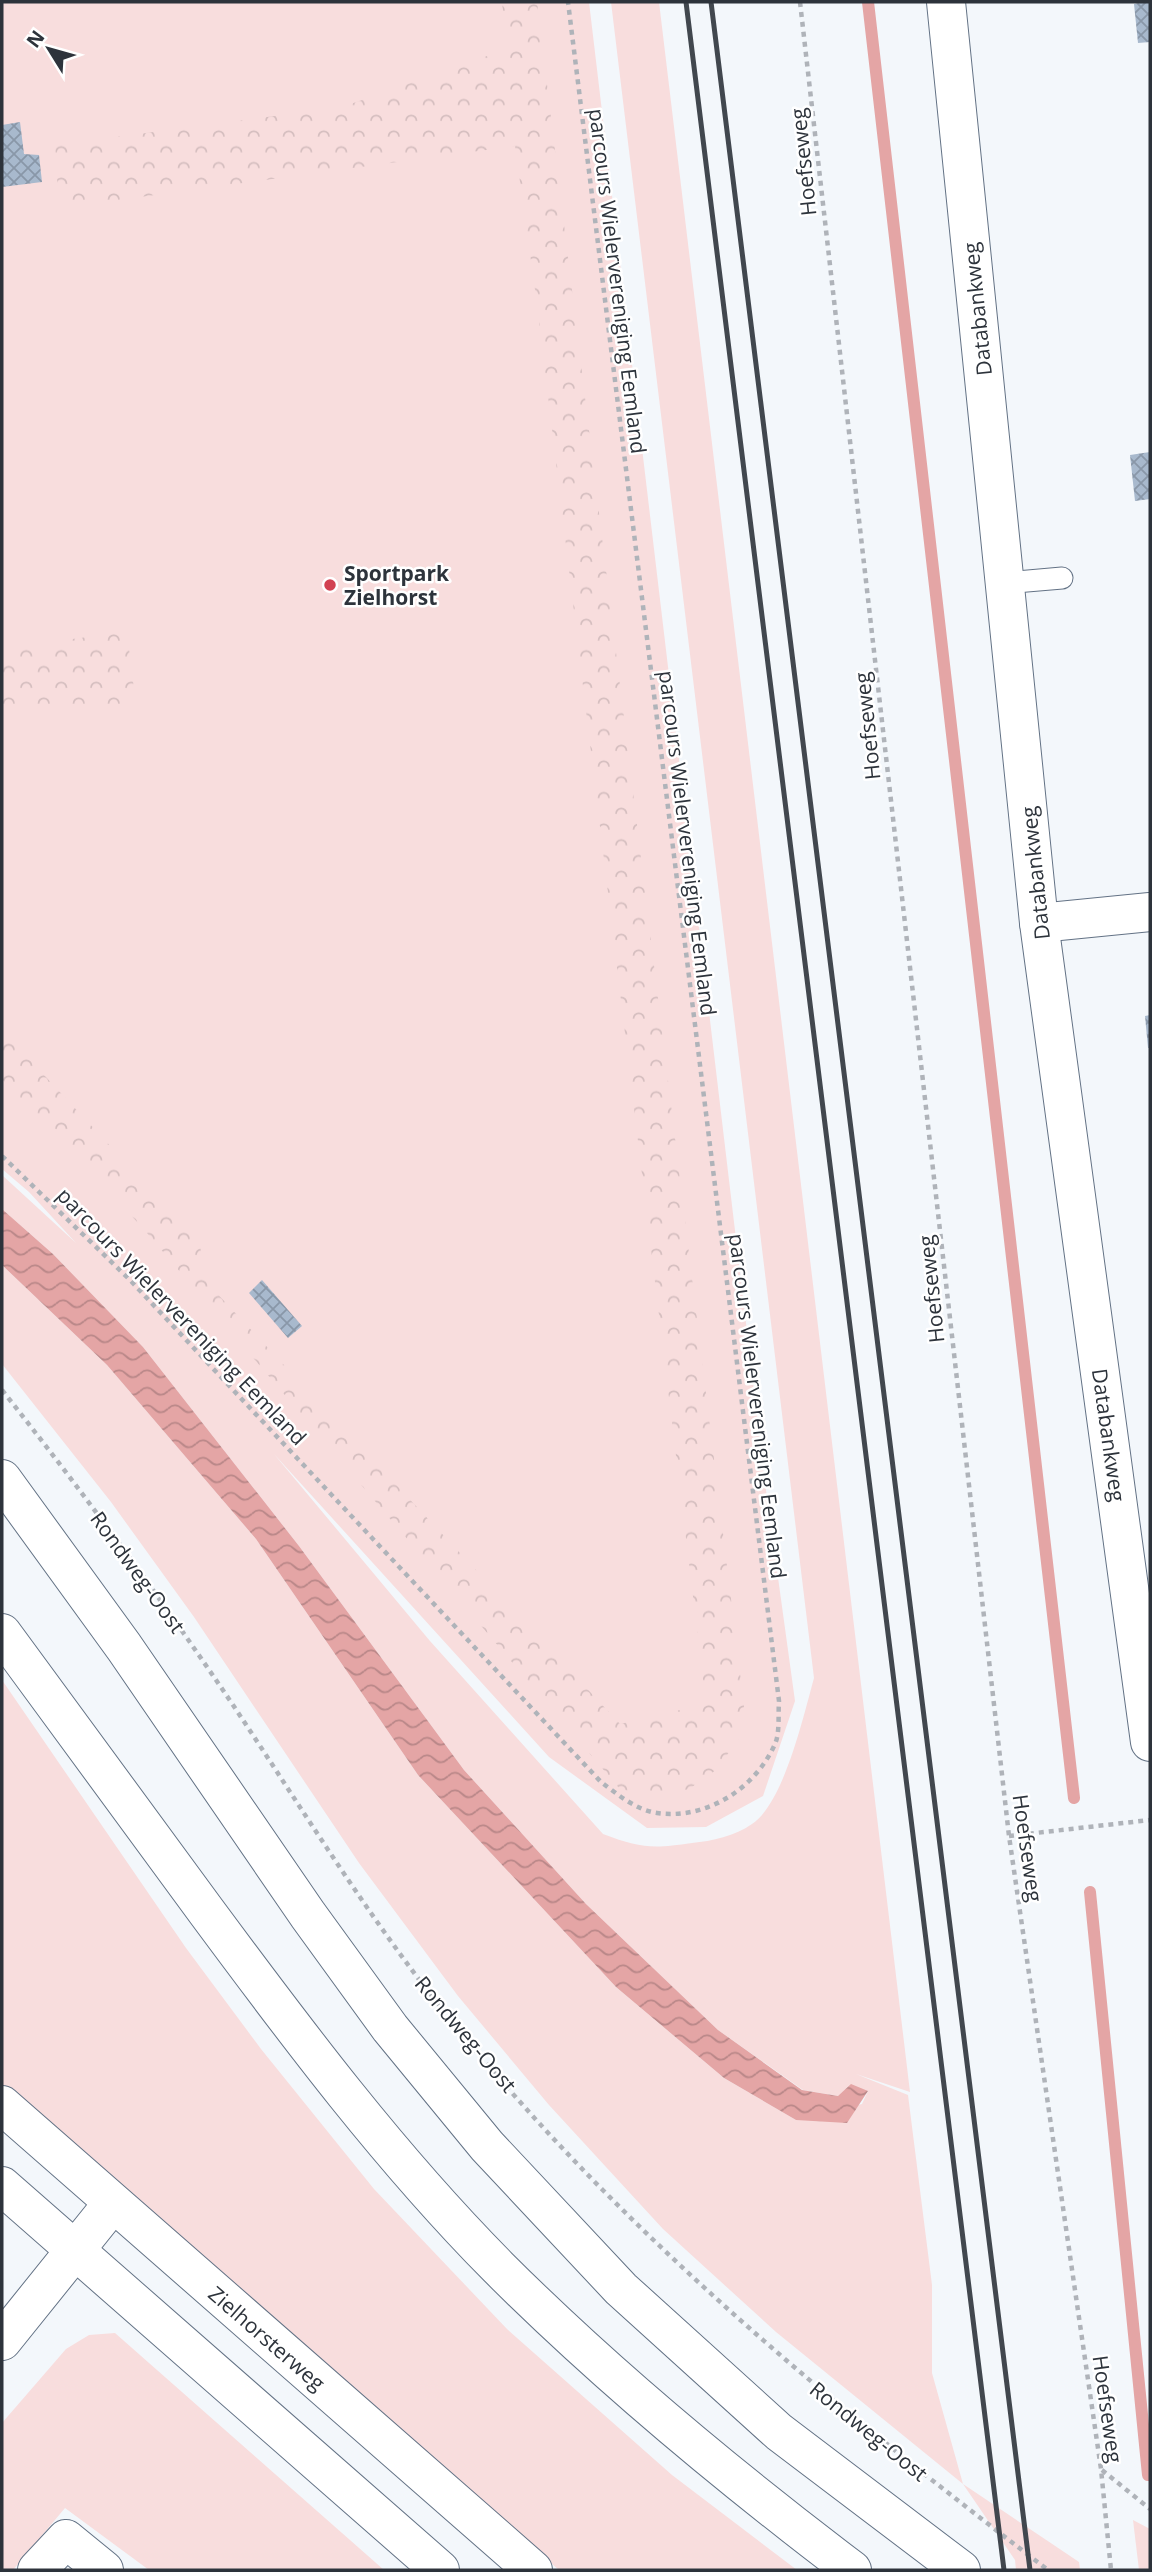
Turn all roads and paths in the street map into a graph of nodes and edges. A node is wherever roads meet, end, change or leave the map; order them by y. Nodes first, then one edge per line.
1 (568, 2) edge
2 (800, 2) edge
3 (946, 2) edge
4 (1062, 578) dead end
5 (1005, 583) junction
6 (1150, 912) edge
7 (1039, 923) junction
8 (2, 1156) edge
9 (2, 1390) edge
10 (2, 1479) edge
11 (2, 1633) edge
12 (1150, 1742) edge
13 (1150, 1820) edge
14 (1009, 1836) junction
15 (2, 2105) edge
16 (2, 2186) edge
17 (113, 2203) junction
18 (75, 2250) junction
19 (2, 2341) edge
20 (1101, 2469) junction
21 (1150, 2510) edge
22 (37, 2570) edge
23 (104, 2570) edge
24 (440, 2570) edge
25 (533, 2570) edge
26 (852, 2570) edge
27 (961, 2570) edge
28 (1048, 2570) edge
29 (1111, 2570) edge

1 - 8 path, parcours Wielervereniging Eemland
2 - 14 path, Hoefseweg
3 - 5 main road, Databankweg
4 - 5 lane
5 - 7 main road, Databankweg
6 - 7 main road
7 - 12 main road, Databankweg
9 - 28 path, Rondweg-Oost
10 - 27 main road
11 - 26 main road
13 - 14 path
14 - 20 path, Hoefseweg
15 - 17 main road, Zielhorsterweg
16 - 18 main road
17 - 18 main road
17 - 25 main road, Zielhorsterweg
18 - 19 main road
18 - 24 main road
20 - 21 path
20 - 29 path, Hoefseweg
22 - 23 main road

